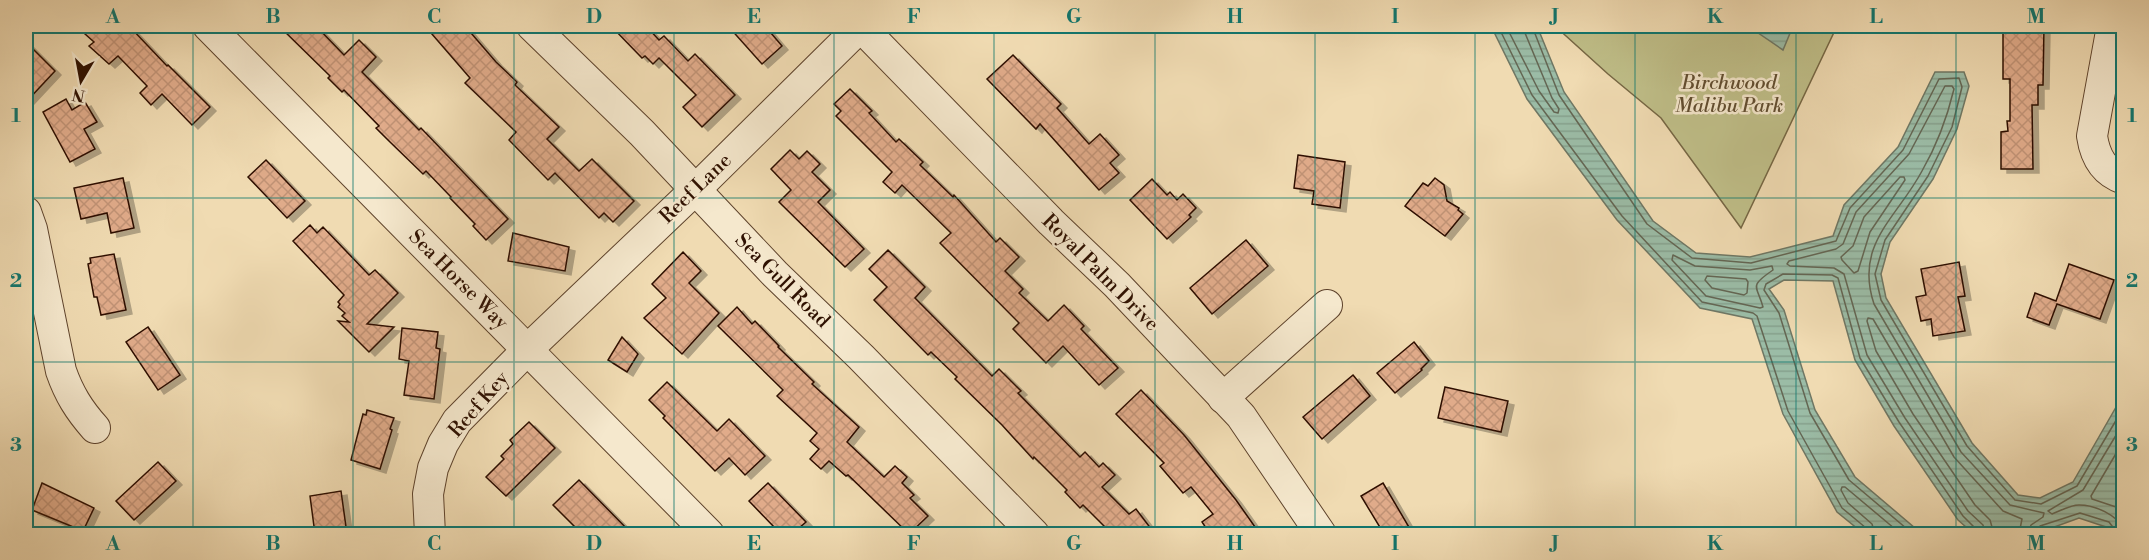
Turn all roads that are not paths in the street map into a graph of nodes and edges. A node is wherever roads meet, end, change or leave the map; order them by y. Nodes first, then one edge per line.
1 (208, 26) edge
2 (532, 26) edge
3 (861, 26) edge
4 (2112, 26) edge
5 (2124, 178) edge
6 (696, 189) junction
7 (26, 212) edge
8 (1327, 305) dead end
9 (528, 349) junction
10 (1223, 398) junction
11 (95, 428) dead end
12 (430, 534) edge
13 (709, 534) edge
14 (1035, 534) edge
15 (1321, 534) edge

1 - 9 street, Sea Horse Way
2 - 6 street, Sea Gull Road
3 - 6 street, Reef Lane
3 - 10 street, Royal Palm Drive
4 - 5 street
6 - 9 street, Reef Lane
6 - 14 street, Sea Gull Road
7 - 11 street
8 - 10 street
9 - 12 street, Reef Key
9 - 13 street, Sea Horse Way
10 - 15 street, Royal Palm Drive

